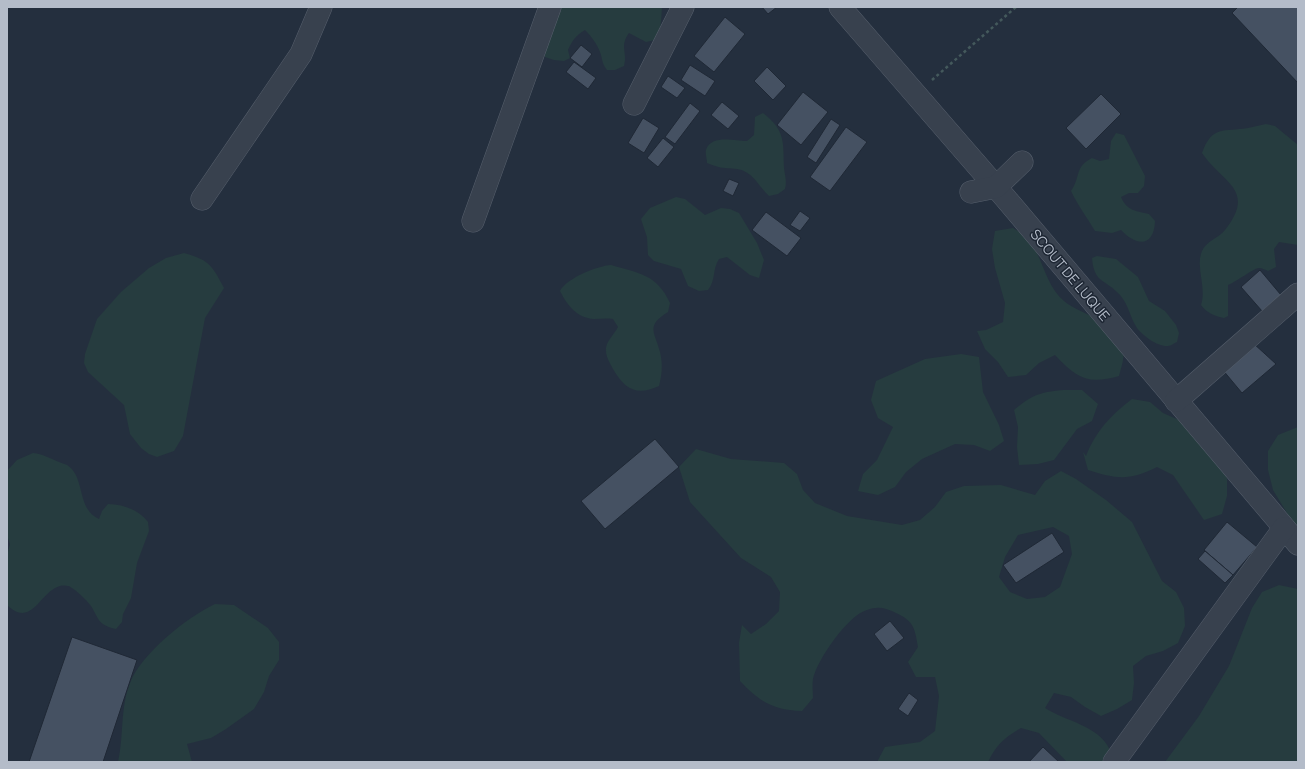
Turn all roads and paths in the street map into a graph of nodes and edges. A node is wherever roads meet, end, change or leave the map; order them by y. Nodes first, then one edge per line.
1 (321, 7) edge
2 (550, 7) edge
3 (683, 7) edge
4 (1016, 7) edge
5 (849, 10) edge
6 (936, 77) dead end
7 (634, 104) dead end
8 (1022, 162) dead end
9 (996, 187) junction
10 (971, 192) dead end
11 (202, 199) dead end
12 (473, 221) dead end
13 (1298, 294) edge
14 (1176, 401) junction
15 (1291, 536) edge
16 (1114, 762) edge

1 - 11 street
2 - 12 street
3 - 7 street
4 - 6 path
5 - 9 street, SCOUT DE LUQUE
8 - 9 street
9 - 10 street
9 - 14 street, SCOUT DE LUQUE
13 - 14 street
14 - 15 street, SCOUT DE LUQUE
15 - 16 street

